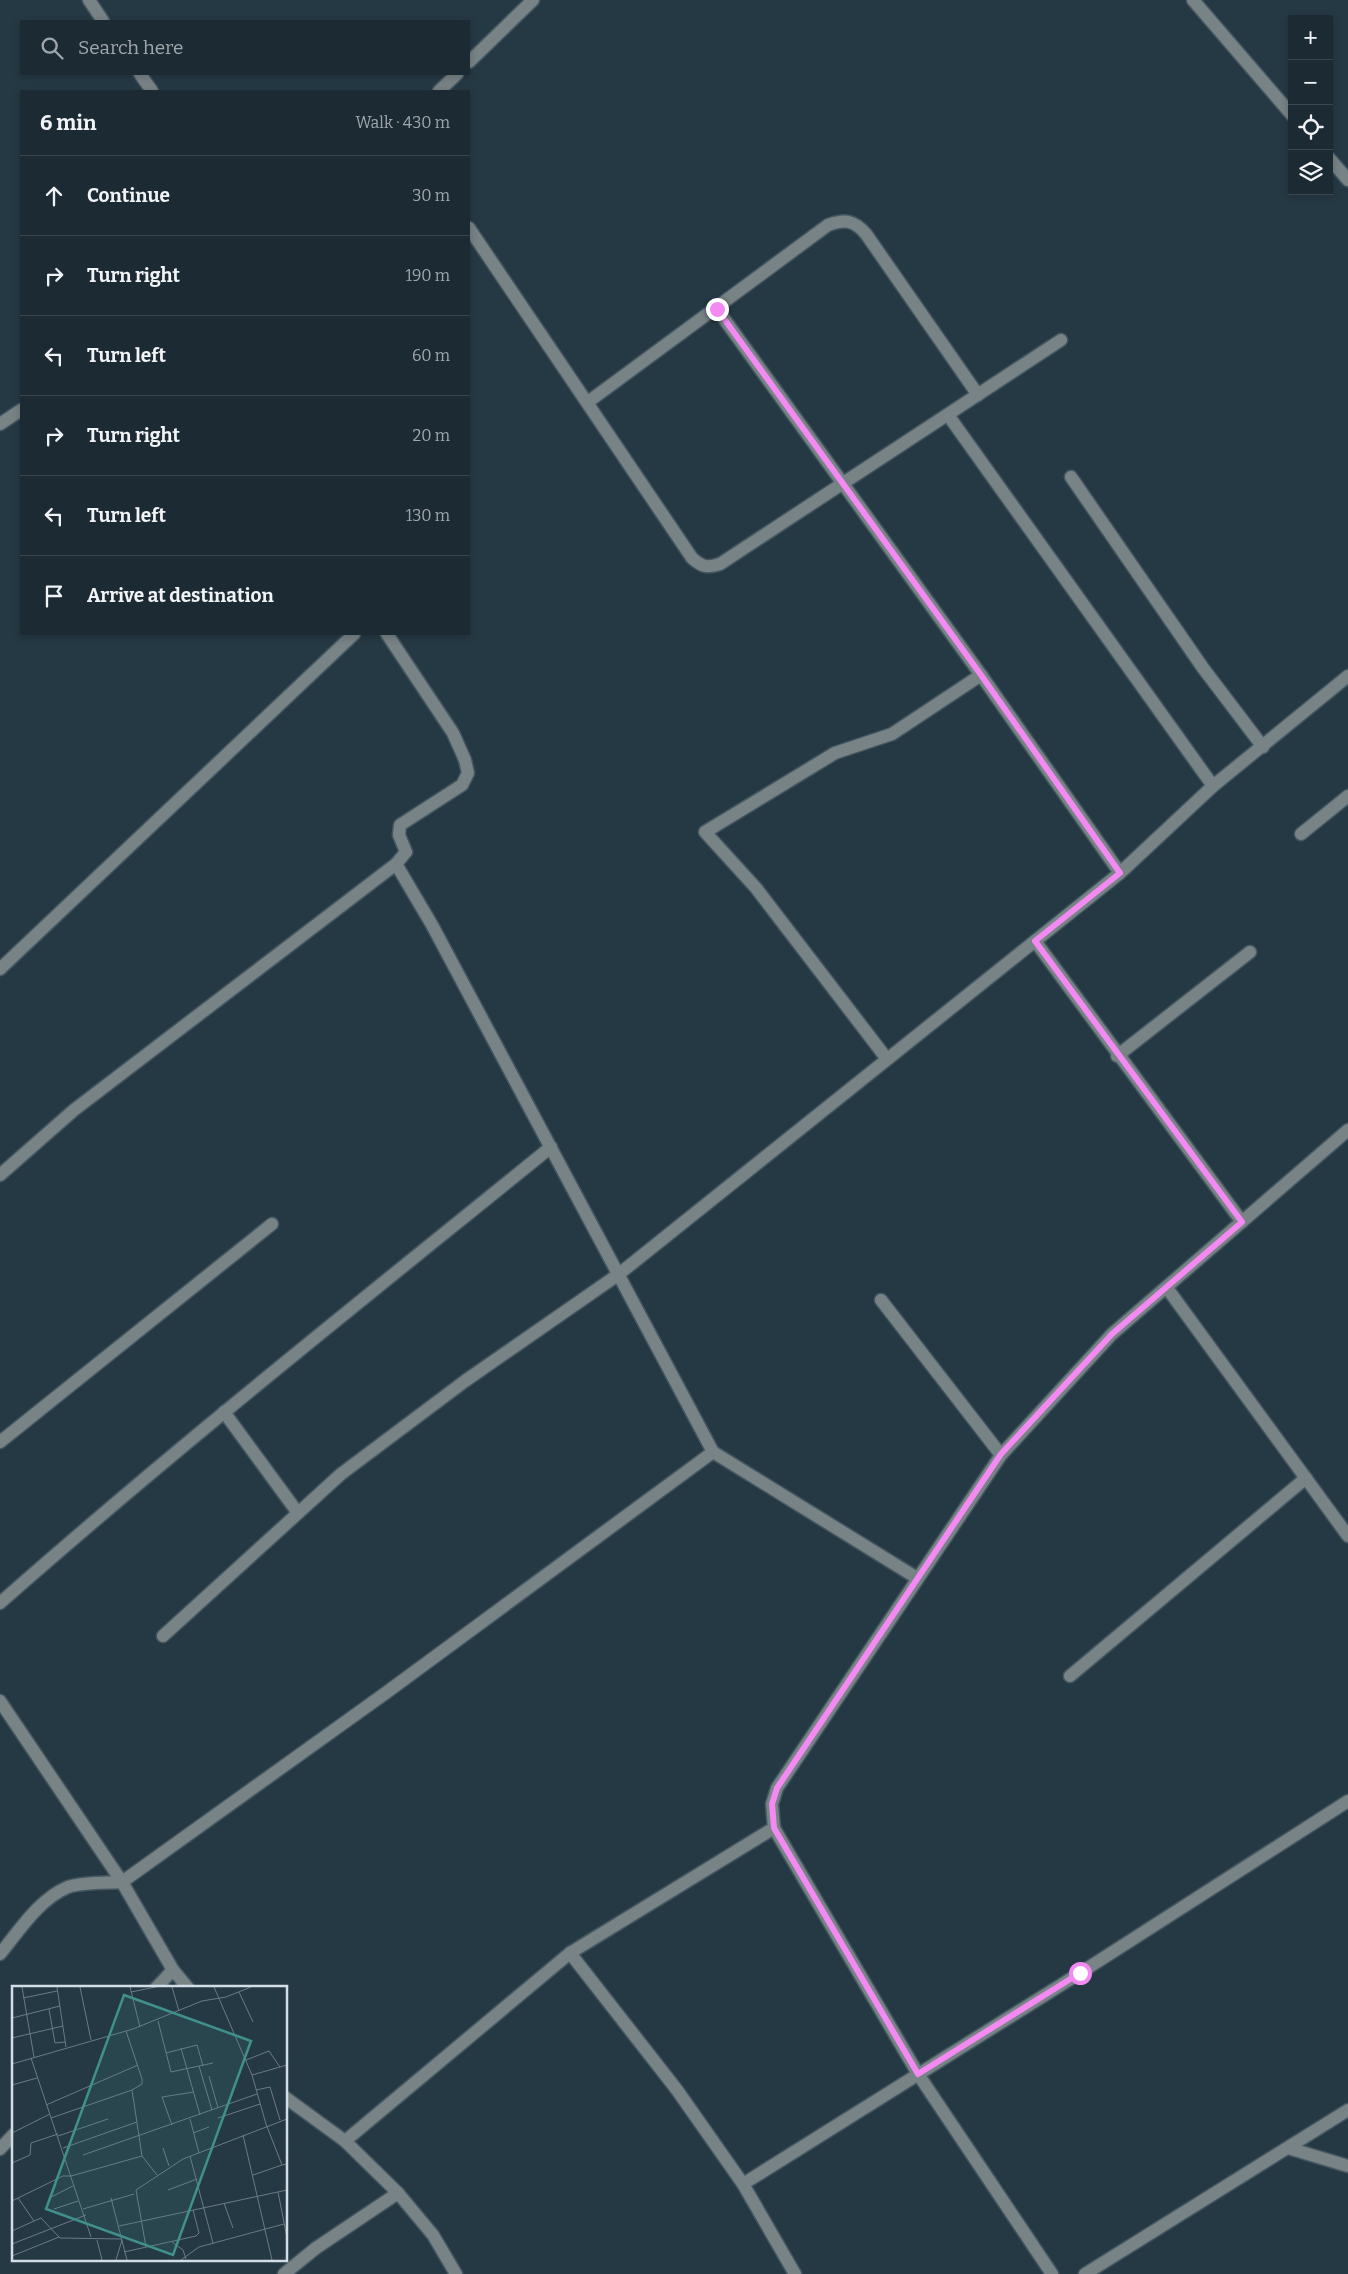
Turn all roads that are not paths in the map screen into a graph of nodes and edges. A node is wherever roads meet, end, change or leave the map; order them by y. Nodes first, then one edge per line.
1 (88, 0) edge
2 (533, 0) edge
3 (1193, 0) edge
4 (102, 20) edge
5 (470, 61) edge
6 (141, 75) edge
7 (456, 75) edge
8 (151, 90) edge
9 (440, 90) edge
10 (1288, 110) edge
11 (1333, 163) edge
12 (1348, 180) edge
13 (470, 229) edge
14 (717, 309) junction
15 (1061, 340) dead end
16 (978, 395) junction
17 (588, 402) junction
18 (20, 411) edge
19 (948, 415) junction
20 (0, 424) edge
21 (1071, 476) dead end
22 (843, 485) junction
23 (353, 635) edge
24 (388, 635) edge
25 (981, 675) junction
26 (1348, 676) edge
27 (1262, 747) junction
28 (1213, 786) junction
29 (1348, 796) edge
30 (1301, 834) dead end
31 (396, 864) junction
32 (1120, 873) junction
33 (1035, 941) junction
34 (1250, 952) dead end
35 (0, 969) edge
36 (1118, 1056) junction
37 (887, 1059) junction
38 (1348, 1130) edge
39 (551, 1146) junction
40 (0, 1175) edge
41 (1242, 1222) junction
42 (272, 1224) dead end
43 (619, 1274) junction
44 (1166, 1288) junction
45 (881, 1300) dead end
46 (224, 1412) junction
47 (0, 1442) edge
48 (713, 1452) junction
49 (1001, 1454) junction
50 (1306, 1478) junction
51 (298, 1513) junction
52 (1348, 1536) edge
53 (917, 1578) junction
54 (0, 1603) edge
55 (163, 1636) dead end
56 (1070, 1676) dead end
57 (0, 1701) edge
58 (1348, 1801) edge
59 (774, 1828) junction
60 (122, 1882) junction
61 (570, 1953) junction
62 (0, 1954) edge
63 (172, 1970) junction
64 (158, 1986) edge
65 (186, 1986) edge
66 (918, 2074) junction
67 (288, 2099) edge
68 (1348, 2110) edge
69 (12, 2136) edge
70 (345, 2141) junction
71 (0, 2148) edge
72 (1288, 2148) junction
73 (1348, 2166) edge
74 (743, 2184) junction
75 (398, 2193) junction
76 (284, 2274) edge
77 (456, 2274) edge
78 (795, 2274) edge
79 (1052, 2274) edge
80 (1085, 2274) edge

1 - 4 street
2 - 5 street
3 - 10 street
6 - 8 street
7 - 9 street
11 - 12 street
13 - 17 street
14 - 16 street
14 - 17 street
14 - 22 street
15 - 16 street
16 - 19 street
17 - 22 street
18 - 20 street
19 - 22 street
19 - 28 street
21 - 27 street
22 - 25 street
23 - 35 street
24 - 31 street
25 - 32 street
25 - 37 street
26 - 27 street
27 - 28 street
28 - 32 street
29 - 30 street
31 - 39 street
31 - 40 street
32 - 33 street
33 - 36 street
33 - 37 street
34 - 36 street
36 - 41 street
37 - 43 street
38 - 41 street
39 - 43 street
39 - 46 street
41 - 44 street
42 - 47 street
43 - 48 street
43 - 51 street
44 - 49 street
44 - 50 street
45 - 49 street
46 - 51 street
46 - 54 street
48 - 53 street
48 - 60 street
49 - 53 street
50 - 52 street
50 - 56 street
51 - 55 street
53 - 59 street
57 - 60 street
58 - 66 street
59 - 61 street
59 - 66 street
60 - 62 street
60 - 63 street
61 - 70 street
61 - 74 street
63 - 64 street
63 - 65 street
66 - 74 street
66 - 79 street
67 - 70 street
68 - 72 street
69 - 71 street
70 - 75 street
72 - 73 street
72 - 80 street
74 - 78 street
75 - 76 street
75 - 77 street

